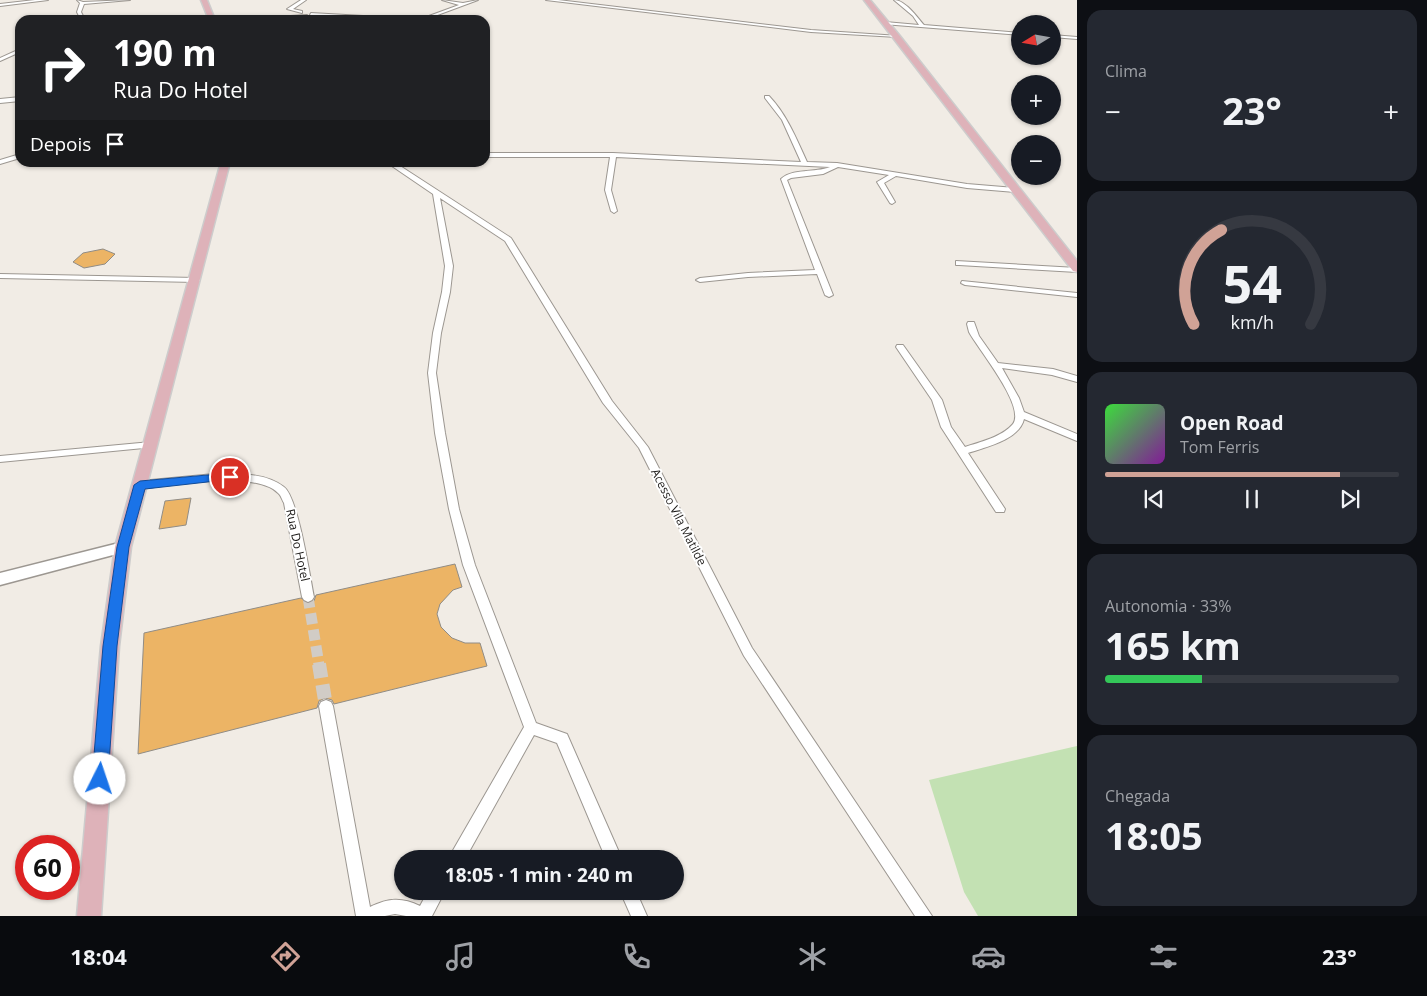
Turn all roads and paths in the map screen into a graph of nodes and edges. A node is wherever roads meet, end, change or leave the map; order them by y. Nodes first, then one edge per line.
1 (39, 0) edge
2 (46, 0) edge
3 (128, 0) edge
4 (204, 0) edge
5 (304, 0) edge
6 (444, 0) edge
7 (476, 0) edge
8 (548, 0) edge
9 (867, 0) edge
10 (896, 0) edge
11 (454, 1) edge
12 (80, 2) edge
13 (580, 2) edge
14 (463, 4) junction
15 (0, 5) edge
16 (81, 15) edge
17 (210, 15) edge
18 (309, 15) edge
19 (433, 15) edge
20 (885, 22) junction
21 (923, 26) junction
22 (1011, 33) edge
23 (897, 36) junction
24 (1061, 37) edge
25 (1077, 38) edge
26 (15, 52) edge
27 (0, 60) edge
28 (766, 97) dead end
29 (15, 100) edge
30 (0, 101) edge
31 (490, 155) edge
32 (612, 155) junction
33 (15, 158) edge
34 (0, 162) edge
35 (805, 164) junction
36 (837, 165) junction
37 (225, 167) edge
38 (396, 167) edge
39 (894, 175) junction
40 (1015, 190) junction
41 (436, 194) junction
42 (892, 202) dead end
43 (614, 210) dead end
44 (959, 264) dead end
45 (1077, 270) edge
46 (819, 272) junction
47 (0, 276) edge
48 (196, 280) junction
49 (700, 280) dead end
50 (965, 283) dead end
51 (830, 295) dead end
52 (1077, 295) edge
53 (971, 324) dead end
54 (900, 347) dead end
55 (996, 364) junction
56 (1077, 379) edge
57 (1021, 414) junction
58 (1077, 438) edge
59 (151, 445) junction
60 (962, 452) junction
61 (0, 459) edge
62 (140, 485) junction
63 (1000, 509) dead end
64 (123, 547) junction
65 (0, 579) edge
66 (308, 597) tunnel mouth
67 (326, 706) tunnel mouth
68 (531, 728) junction
69 (461, 850) edge
70 (610, 850) edge
71 (432, 900) edge
72 (632, 900) edge
73 (89, 916) edge
74 (364, 916) edge
75 (370, 916) edge
76 (422, 916) edge
77 (639, 916) edge
78 (924, 916) edge

1 - 2 street
1 - 15 street
3 - 12 street
4 - 17 main road
5 - 18 street
6 - 11 street
7 - 14 street
8 - 13 street
9 - 20 main road
10 - 21 street
11 - 14 street
12 - 16 street
13 - 23 street
14 - 19 street
20 - 21 street
20 - 23 main road
21 - 22 street
23 - 40 main road
24 - 25 street
26 - 27 street
28 - 35 street
29 - 30 street
31 - 32 street
32 - 35 street
32 - 43 street
33 - 34 street
35 - 36 street
36 - 39 street
36 - 46 street
37 - 48 main road
38 - 41 street, Acesso Vila Matilde
39 - 40 street
39 - 42 street
40 - 45 main road
41 - 68 street
41 - 78 street, Acesso Vila Matilde
44 - 45 street
46 - 49 street
46 - 51 street
47 - 48 street
48 - 59 main road
50 - 52 street
53 - 55 street
54 - 60 street
55 - 56 street
55 - 57 street
57 - 58 street
57 - 60 street
59 - 61 street
59 - 62 main road
60 - 63 street
62 - 64 main road
62 - 66 street, Rua Do Hotel
64 - 65 street
64 - 73 main road
67 - 74 street
68 - 69 street
68 - 70 street
71 - 76 street
72 - 77 street
75 - 76 street

